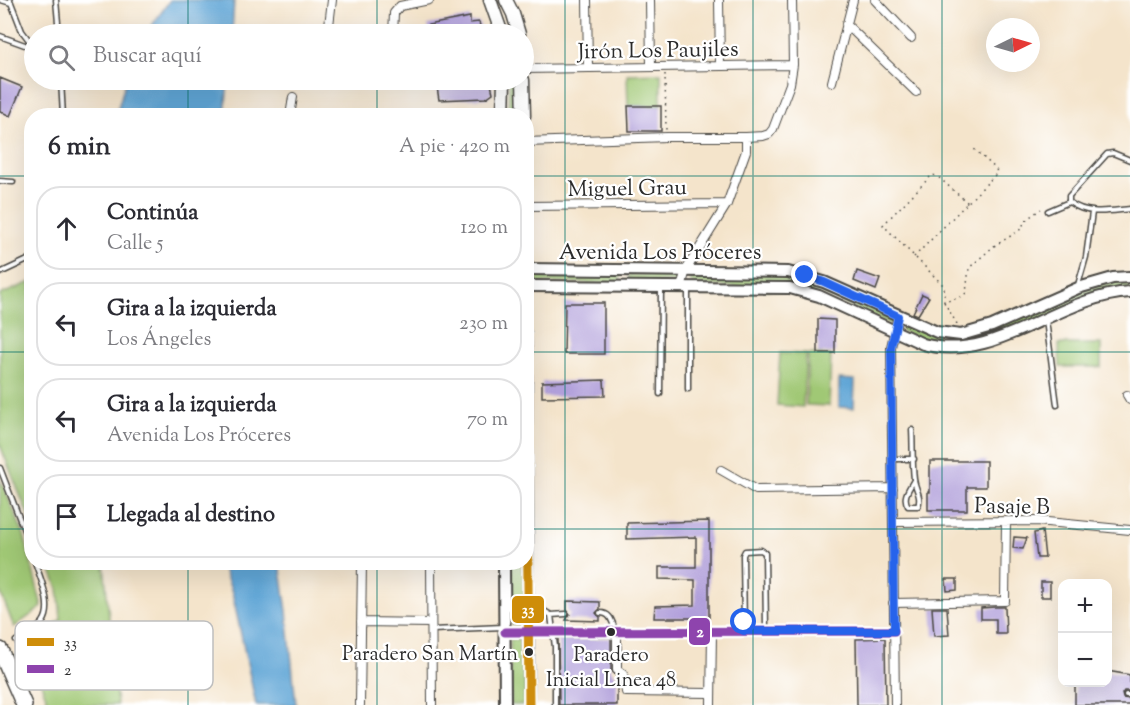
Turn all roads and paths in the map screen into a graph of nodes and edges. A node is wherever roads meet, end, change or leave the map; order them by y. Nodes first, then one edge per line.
1 (1, 0) edge
2 (56, 0) edge
3 (332, 0) edge
4 (429, 0) edge
5 (490, 0) edge
6 (506, 0) edge
7 (587, 0) edge
8 (651, 0) edge
9 (719, 0) edge
10 (792, 0) edge
11 (853, 0) edge
12 (875, 0) edge
13 (11, 1) edge
14 (411, 2) edge
15 (58, 24) edge
16 (329, 24) edge
17 (393, 24) edge
18 (498, 24) edge
19 (516, 24) edge
20 (846, 24) junction
21 (24, 34) edge
22 (0, 36) edge
23 (910, 38) dead end
24 (24, 44) edge
25 (793, 65) junction
26 (720, 66) junction
27 (651, 67) junction
28 (665, 67) junction
29 (588, 68) junction
30 (534, 69) edge
31 (832, 82) dead end
32 (62, 90) edge
33 (504, 90) edge
34 (524, 90) edge
35 (916, 92) dead end
36 (293, 97) dead end
37 (63, 108) edge
38 (291, 108) edge
39 (503, 108) edge
40 (525, 108) edge
41 (667, 136) junction
42 (746, 137) junction
43 (534, 142) edge
44 (972, 147) dead end
45 (1130, 160) edge
46 (0, 181) edge
47 (13, 182) dead end
48 (1069, 202) junction
49 (968, 203) junction
50 (727, 204) junction
51 (534, 206) edge
52 (1044, 206) dead end
53 (1130, 208) edge
54 (1048, 211) dead end
55 (1092, 212) junction
56 (914, 258) junction
57 (24, 262) edge
58 (534, 269) edge
59 (624, 270) junction
60 (686, 270) junction
61 (0, 273) edge
62 (1130, 277) edge
63 (534, 286) edge
64 (624, 286) junction
65 (661, 287) junction
66 (684, 287) junction
67 (1078, 288) junction
68 (1130, 292) edge
69 (944, 302) junction
70 (898, 316) junction
71 (1046, 318) junction
72 (894, 332) junction
73 (964, 335) junction
74 (688, 389) dead end
75 (660, 394) dead end
76 (1057, 405) dead end
77 (912, 430) dead end
78 (892, 459) junction
79 (914, 459) junction
80 (0, 468) edge
81 (721, 470) dead end
82 (914, 480) junction
83 (893, 488) junction
84 (893, 522) junction
85 (1006, 522) junction
86 (24, 530) edge
87 (1130, 530) edge
88 (37, 570) edge
89 (362, 570) edge
90 (431, 570) edge
91 (504, 570) edge
92 (529, 570) edge
93 (529, 602) junction
94 (893, 603) junction
95 (600, 613) dead end
96 (566, 614) dead end
97 (550, 615) junction
98 (44, 621) edge
99 (361, 622) junction
100 (431, 626) junction
101 (505, 629) junction
102 (766, 630) junction
103 (712, 631) junction
104 (744, 631) junction
105 (894, 631) junction
106 (529, 632) junction
107 (553, 632) junction
108 (617, 633) junction
109 (0, 650) edge
110 (15, 684) edge
111 (17, 690) edge
112 (711, 693) junction
113 (24, 705) edge
114 (360, 705) edge
115 (432, 705) edge
116 (505, 705) edge
117 (529, 705) edge
118 (555, 705) edge
119 (711, 705) edge
120 (895, 705) edge

1 - 13 lane
2 - 15 lane
3 - 16 street
4 - 14 street
5 - 18 main road
6 - 19 main road
7 - 29 street
8 - 27 street
9 - 26 street
10 - 25 street
11 - 20 street
12 - 23 street
13 - 21 lane
14 - 17 street
20 - 31 street
20 - 35 street
22 - 24 lane
25 - 26 street, Jirón Los Paujiles
25 - 42 street
26 - 28 street, Jirón Los Paujiles
27 - 28 street, Jirón Los Paujiles
27 - 29 street, Jirón Los Paujiles
28 - 41 path
29 - 30 street, Jirón Los Paujiles
32 - 37 lane
33 - 39 main road
34 - 40 main road
36 - 38 street
41 - 42 street
41 - 43 street
42 - 50 street
44 - 49 path
45 - 48 lane
46 - 47 lane
48 - 54 lane
48 - 55 lane
49 - 56 path
49 - 56 path
50 - 51 street, Miguel Grau
50 - 60 street
52 - 69 path
53 - 55 lane
55 - 67 lane
56 - 69 path
57 - 61 lane
58 - 59 main road, Avenida Los Próceres
59 - 60 main road, Avenida Los Próceres
59 - 64 main road
60 - 66 street
60 - 70 main road, Avenida Los Próceres
62 - 67 main road, Avenida Los Próceres
63 - 64 main road, Avenida Los Próceres
64 - 65 main road, Avenida Los Próceres
65 - 66 main road, Avenida Los Próceres
65 - 75 lane
66 - 72 main road, Avenida Los Próceres
66 - 74 lane
67 - 73 main road, Avenida Los Próceres
68 - 71 main road, Avenida Los Próceres
69 - 73 path
70 - 72 street
70 - 73 main road, Avenida Los Próceres
71 - 72 main road, Avenida Los Próceres
71 - 76 lane
72 - 78 street
77 - 79 lane
78 - 79 lane
78 - 83 street
79 - 82 lane
80 - 86 lane
81 - 83 street
82 - 82 lane
83 - 84 street
84 - 85 street, Pasaje B
84 - 94 street
85 - 87 street, Pasaje B
85 - 94 street
88 - 98 lane
89 - 99 street
90 - 100 street
91 - 101 main road
92 - 93 main road
93 - 97 lane
93 - 106 main road
94 - 105 street
95 - 108 lane
96 - 97 lane
97 - 107 lane
99 - 100 street
99 - 114 street
100 - 101 lane
100 - 115 street
101 - 106 street
101 - 116 main road
102 - 104 street
102 - 104 lane
102 - 105 street
103 - 104 street
103 - 108 street
103 - 112 street
105 - 120 street
106 - 107 street
106 - 117 main road
107 - 108 street
107 - 118 lane
108 - 112 street
109 - 110 highway
111 - 113 highway
112 - 119 street

